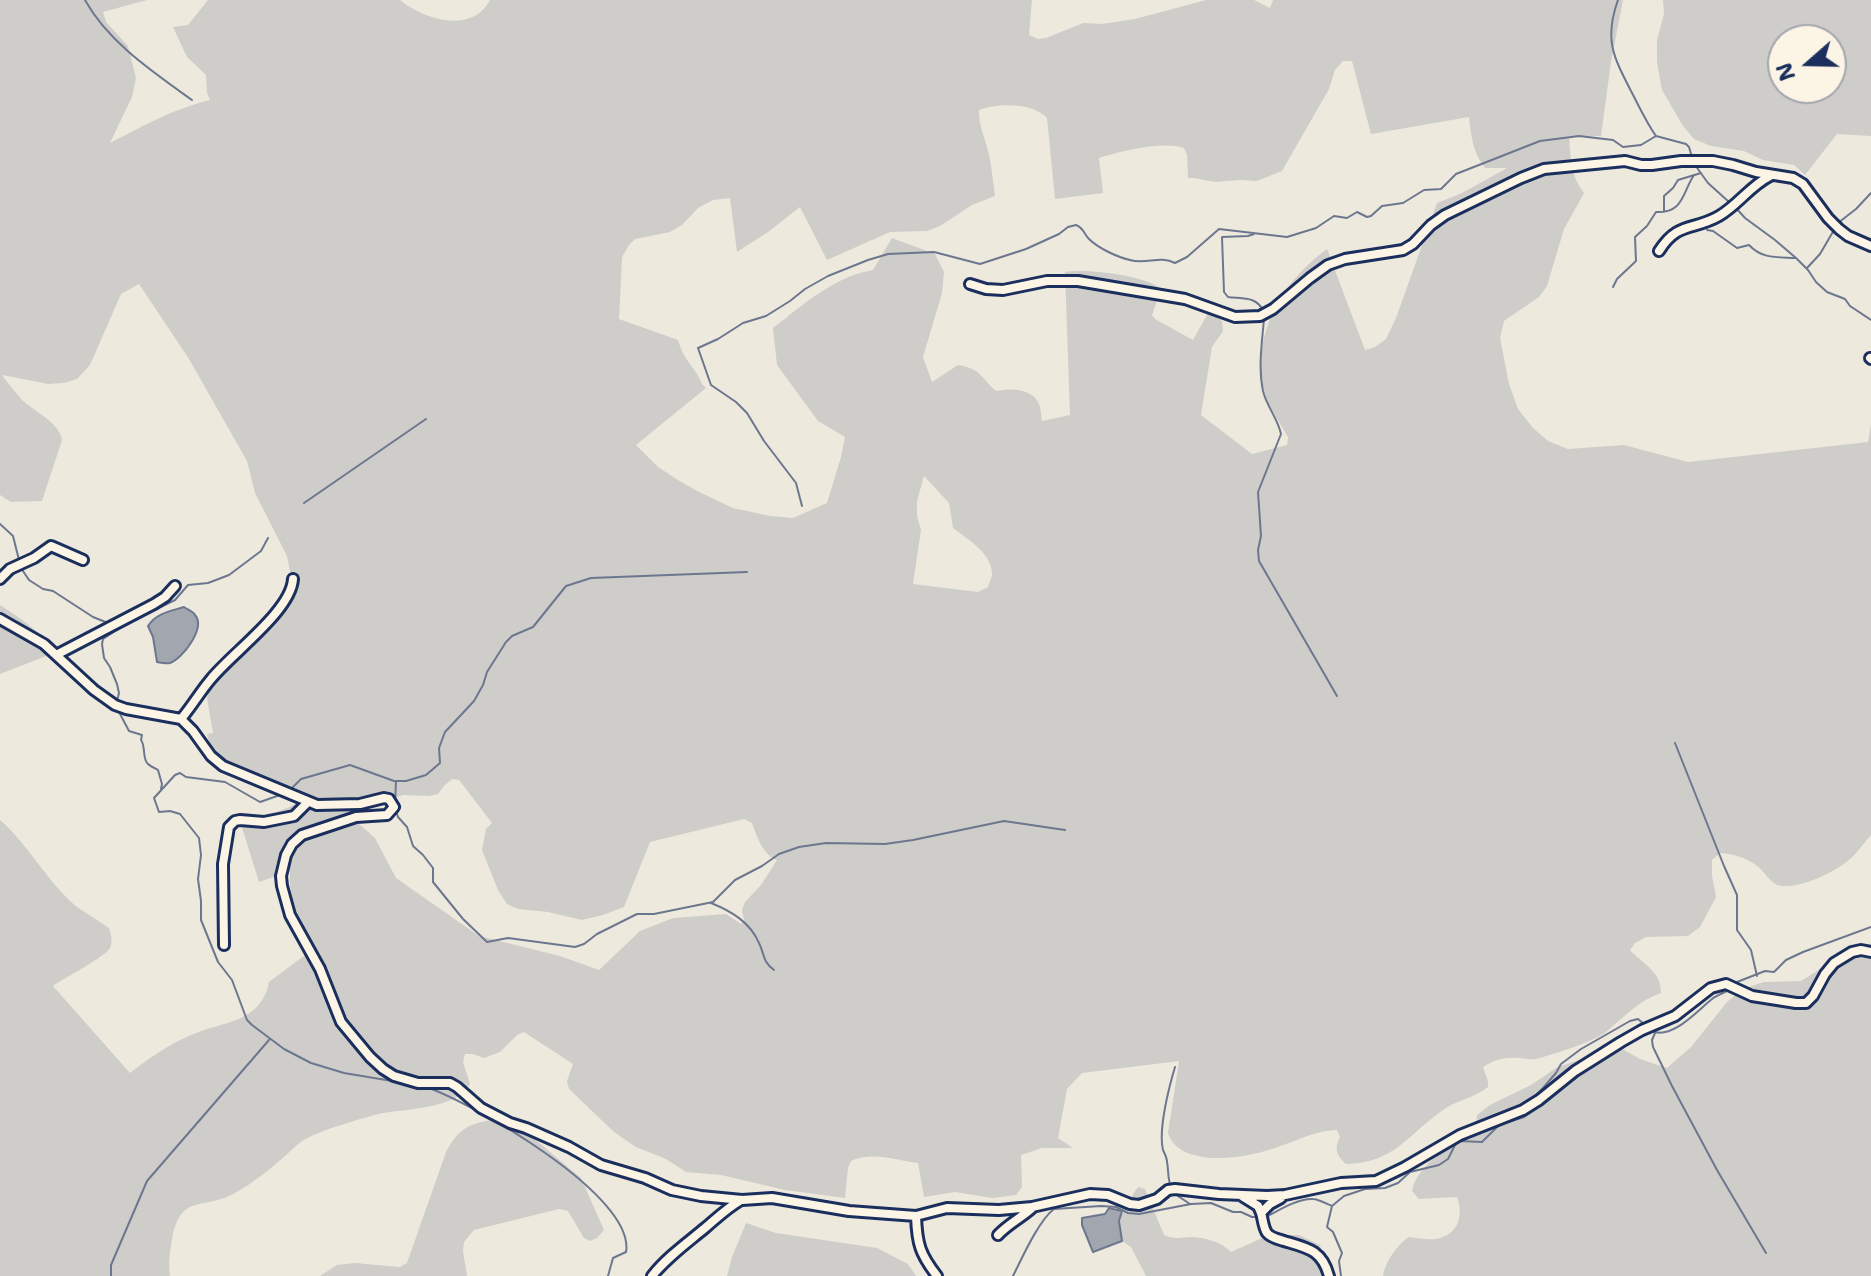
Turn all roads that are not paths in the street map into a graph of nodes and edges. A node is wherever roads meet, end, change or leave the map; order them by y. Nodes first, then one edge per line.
1 (1771, 176) junction
2 (1871, 246) edge
3 (1659, 251) dead end
4 (970, 284) dead end
5 (83, 560) dead end
6 (0, 579) edge
7 (293, 579) dead end
8 (175, 586) dead end
9 (0, 619) edge
10 (56, 655) junction
11 (181, 719) junction
12 (308, 802) junction
13 (224, 945) dead end
14 (1871, 952) edge
15 (1285, 1195) junction
16 (1242, 1196) junction
17 (742, 1200) junction
18 (1032, 1207) junction
19 (1261, 1213) junction
20 (916, 1216) junction
21 (998, 1235) dead end
22 (652, 1276) edge
23 (937, 1276) edge
24 (1329, 1276) edge

1 - 2 street
1 - 3 street
1 - 4 street
5 - 6 street
7 - 11 street
8 - 10 street
9 - 10 street
10 - 11 street
11 - 12 street
12 - 13 street
12 - 17 street
14 - 15 street
15 - 16 street
15 - 19 street
16 - 18 street
16 - 19 street
17 - 20 street
17 - 22 street
18 - 20 street
18 - 21 street
19 - 24 street
20 - 23 street

